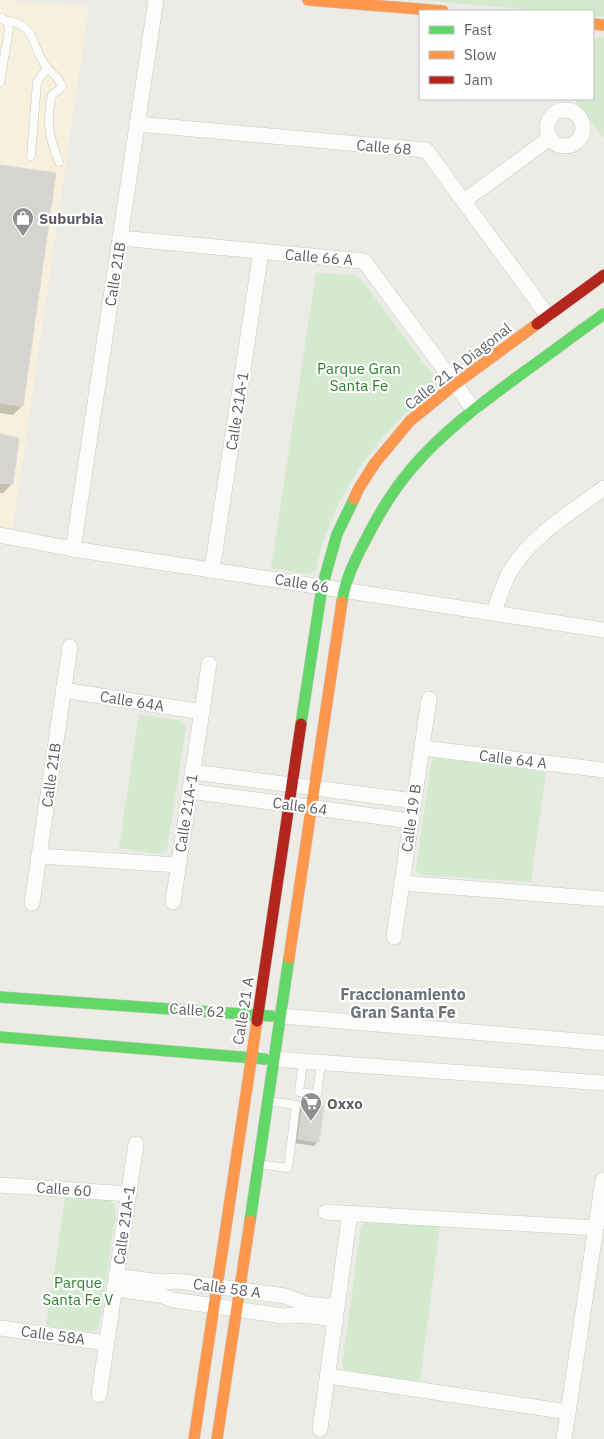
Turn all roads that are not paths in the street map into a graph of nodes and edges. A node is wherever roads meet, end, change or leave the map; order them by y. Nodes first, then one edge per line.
1 (156, 0) edge
2 (308, 0) edge
3 (431, 10) edge
4 (2, 19) edge
5 (47, 68) junction
6 (0, 82) edge
7 (137, 124) junction
8 (550, 138) dead end
9 (31, 156) dead end
10 (59, 162) dead end
11 (464, 201) junction
12 (120, 238) junction
13 (261, 252) junction
14 (604, 275) edge
15 (604, 314) edge
16 (548, 316) junction
17 (454, 385) junction
18 (474, 410) junction
19 (604, 488) edge
20 (0, 535) edge
21 (73, 549) junction
22 (212, 570) junction
23 (322, 587) junction
24 (344, 590) junction
25 (494, 613) junction
26 (604, 630) edge
27 (70, 647) dead end
28 (209, 664) dead end
29 (63, 690) junction
30 (429, 699) dead end
31 (202, 712) junction
32 (422, 748) junction
33 (604, 770) edge
34 (193, 772) junction
35 (292, 785) junction
36 (315, 788) junction
37 (190, 791) junction
38 (414, 801) junction
39 (289, 805) junction
40 (312, 808) junction
41 (411, 821) junction
42 (39, 856) junction
43 (178, 866) junction
44 (402, 883) junction
45 (604, 899) edge
46 (173, 902) dead end
47 (32, 903) dead end
48 (394, 937) dead end
49 (0, 997) edge
50 (258, 1014) junction
51 (281, 1016) junction
52 (0, 1037) edge
53 (604, 1043) edge
54 (251, 1058) junction
55 (274, 1060) junction
56 (303, 1062) junction
57 (321, 1063) junction
58 (604, 1083) edge
59 (268, 1101) junction
60 (136, 1144) dead end
61 (258, 1164) junction
62 (603, 1180) dead end
63 (0, 1185) edge
64 (128, 1194) junction
65 (326, 1212) dead end
66 (350, 1214) junction
67 (596, 1228) junction
68 (115, 1282) junction
69 (217, 1286) junction
70 (240, 1289) junction
71 (214, 1306) junction
72 (237, 1309) junction
73 (336, 1313) junction
74 (0, 1328) edge
75 (106, 1343) junction
76 (328, 1376) junction
77 (98, 1395) dead end
78 (568, 1412) junction
79 (320, 1429) dead end
80 (194, 1439) edge
81 (217, 1439) edge
82 (564, 1439) edge

1 - 7 street, Calle 21B
2 - 3 main road
4 - 5 lane
4 - 6 lane
5 - 9 lane
5 - 10 lane
7 - 11 street, Calle 68
7 - 12 street, Calle 21B
8 - 11 street
11 - 16 street, Calle 68
12 - 13 street, Calle 66 A
12 - 21 street, Calle 21B
13 - 17 street, Calle 66 A
13 - 22 street, Calle 21A-1
14 - 16 main road, Calle 21 A Diagonal
15 - 18 main road
16 - 17 main road, Calle 21 A Diagonal
17 - 18 street, Calle 66 A
17 - 23 main road, Calle 21 A Diagonal
18 - 24 main road
19 - 25 street
20 - 21 street, Calle 66
21 - 22 street, Calle 66
22 - 23 street, Calle 66
23 - 24 street, Calle 66
23 - 35 main road, Calle 21 A
24 - 25 street, Calle 66
24 - 36 main road
25 - 26 street, Calle 66
27 - 29 street, Calle 21B
28 - 31 street, Calle 21A-1
29 - 31 street, Calle 64A
29 - 42 street, Calle 21B
30 - 32 street, Calle 19 B
31 - 34 street, Calle 21A-1
32 - 33 street, Calle 64 A
32 - 38 street, Calle 19 B
34 - 35 street, Calle 64
34 - 37 street, Calle 21A-1
35 - 36 street, Calle 64
35 - 39 main road, Calle 21 A
36 - 38 street, Calle 64
36 - 40 main road
37 - 39 street, Calle 64
37 - 43 street, Calle 21A-1
38 - 41 street, Calle 19 B
39 - 40 street, Calle 64
39 - 50 main road, Calle 21 A
40 - 41 street, Calle 64
40 - 51 main road
41 - 44 street, Calle 19 B
42 - 43 street
42 - 47 street, Calle 21B
43 - 46 street, Calle 21A-1
44 - 45 street
44 - 48 street, Calle 19 B
49 - 50 main road, Calle 62
50 - 51 main road, Calle 62
50 - 54 main road, Calle 21 A
51 - 53 street, Calle 62
51 - 55 main road
52 - 54 main road
54 - 55 main road
54 - 69 main road, Calle 21 A
55 - 56 street
55 - 59 main road
56 - 57 street
56 - 57 lane
57 - 58 street
59 - 61 main road
59 - 61 lane
60 - 64 street, Calle 21A-1
61 - 70 main road
62 - 67 street
63 - 64 street, Calle 60
64 - 68 street, Calle 21A-1
65 - 66 street
66 - 67 street
66 - 73 street
67 - 78 street
68 - 69 street, Calle 58 A
68 - 71 street, Calle 58 A
68 - 75 street, Calle 21A-1
69 - 70 street, Calle 58 A
69 - 71 main road, Calle 21 A
70 - 72 main road
70 - 73 street, Calle 58 A
71 - 72 street, Calle 58 A
71 - 80 main road, Calle 21 A
72 - 73 street, Calle 58 A
72 - 81 main road
73 - 76 street
74 - 75 street, Calle 58A
75 - 77 street, Calle 21A-1
76 - 78 street
76 - 79 street
78 - 82 street

